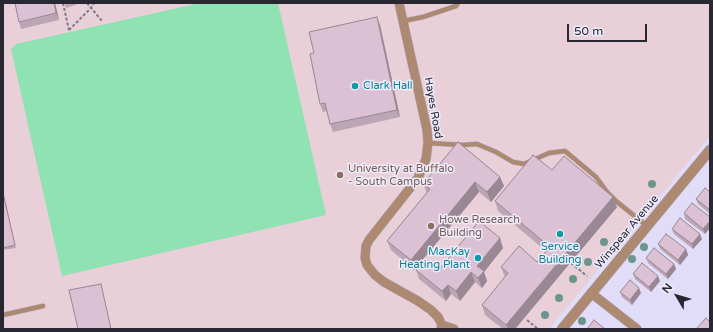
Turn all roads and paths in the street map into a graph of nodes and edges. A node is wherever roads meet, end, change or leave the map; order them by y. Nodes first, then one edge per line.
1 (63, 3) edge
2 (87, 3) edge
3 (94, 3) edge
4 (399, 3) edge
5 (458, 3) edge
6 (91, 8) junction
7 (403, 21) junction
8 (102, 22) dead end
9 (428, 143) junction
10 (710, 150) edge
11 (647, 226) junction
12 (570, 262) dead end
13 (590, 280) dead end
14 (591, 293) junction
15 (42, 306) dead end
16 (3, 315) edge
17 (527, 320) dead end
18 (442, 327) edge
19 (454, 329) edge
20 (538, 329) edge
21 (562, 329) edge
22 (637, 329) edge

1 - 6 path
2 - 6 path
3 - 6 path
4 - 7 street, Hayes Road
5 - 7 lane
6 - 8 path
7 - 9 street, Hayes Road
9 - 11 lane
9 - 18 street, Hayes Road
10 - 11 street, Winspear Avenue
11 - 14 street, Winspear Avenue
12 - 13 path
14 - 21 street, Winspear Avenue
14 - 22 street
15 - 16 lane
17 - 20 path
18 - 19 street

